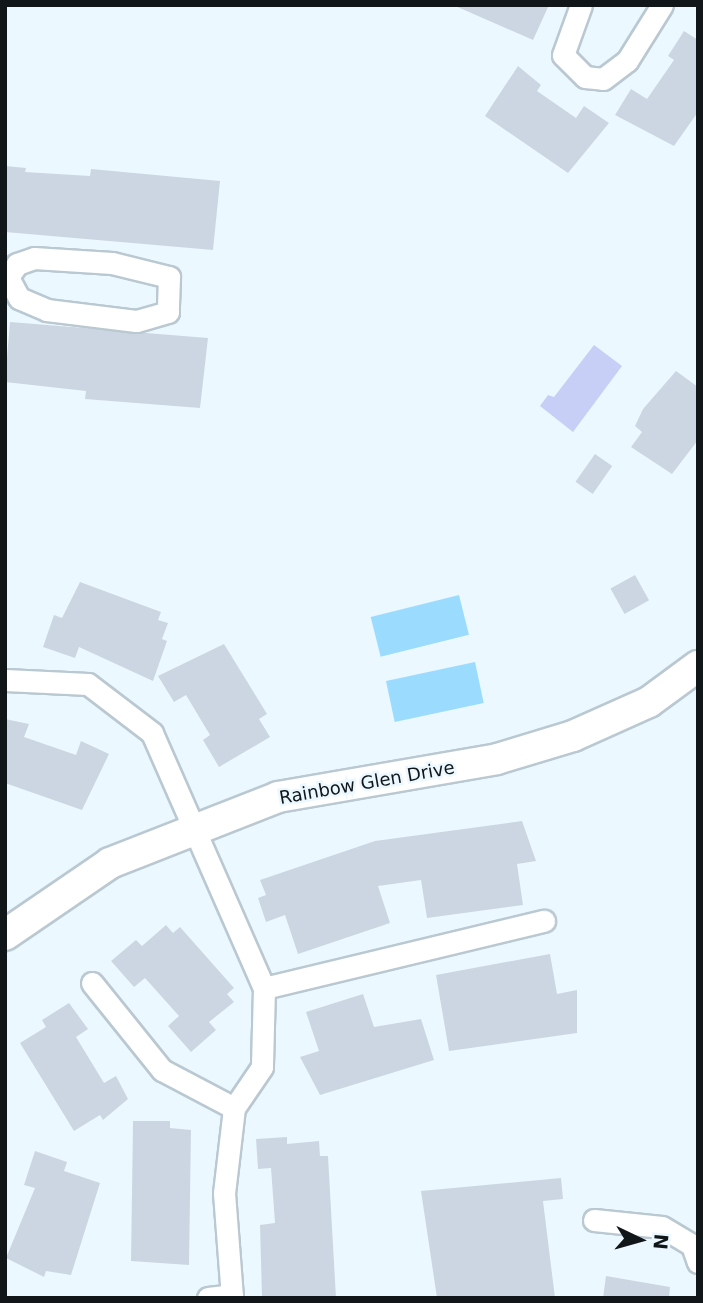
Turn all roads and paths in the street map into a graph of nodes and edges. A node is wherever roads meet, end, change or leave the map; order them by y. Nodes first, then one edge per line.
1 (581, 5) edge
2 (662, 5) edge
3 (7, 277) edge
4 (698, 666) edge
5 (5, 680) edge
6 (198, 829) junction
7 (544, 921) dead end
8 (5, 935) edge
9 (92, 983) dead end
10 (264, 988) junction
11 (234, 1108) junction
12 (594, 1220) dead end
13 (698, 1262) edge
14 (232, 1297) edge
15 (208, 1298) edge

1 - 2 street
3 - 3 street
4 - 6 street, Rainbow Glen Drive
5 - 6 street
6 - 8 street, Rainbow Glen Drive
6 - 10 street
7 - 10 street
9 - 11 street
10 - 11 street
11 - 14 street
12 - 13 street
14 - 15 street

